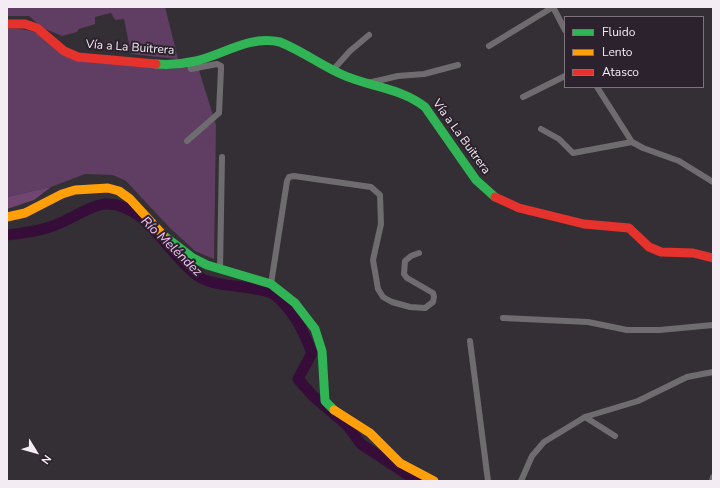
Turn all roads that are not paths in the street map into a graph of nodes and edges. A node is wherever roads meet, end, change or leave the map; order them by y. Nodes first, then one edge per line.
1 (553, 7) edge
2 (7, 24) edge
3 (564, 28) edge
4 (369, 35) dead end
5 (489, 46) dead end
6 (189, 63) junction
7 (458, 66) dead end
8 (332, 71) junction
9 (564, 76) edge
10 (366, 84) junction
11 (598, 88) edge
12 (523, 97) dead end
13 (541, 129) dead end
14 (187, 141) dead end
15 (632, 142) junction
16 (222, 157) dead end
17 (713, 182) edge
18 (7, 217) edge
19 (419, 254) dead end
20 (713, 258) edge
21 (220, 269) junction
22 (271, 284) junction
23 (503, 318) dead end
24 (712, 327) edge
25 (470, 342) dead end
26 (713, 372) edge
27 (585, 417) junction
28 (615, 436) dead end
29 (713, 477) edge
30 (434, 481) edge
31 (488, 481) edge
32 (521, 481) edge
33 (712, 481) edge

1 - 3 street
1 - 5 street
2 - 6 street, Vía a La Buitrera
4 - 8 street
6 - 8 street, Vía a La Buitrera
6 - 14 street
7 - 10 street
8 - 10 street, Vía a La Buitrera
9 - 12 street
10 - 20 street, Vía a La Buitrera
11 - 15 street
13 - 15 street
15 - 17 street
16 - 21 street
18 - 21 street
19 - 22 street
21 - 22 street
22 - 30 street
23 - 24 street
25 - 31 street
26 - 27 street
27 - 28 street
27 - 32 street
29 - 33 street

